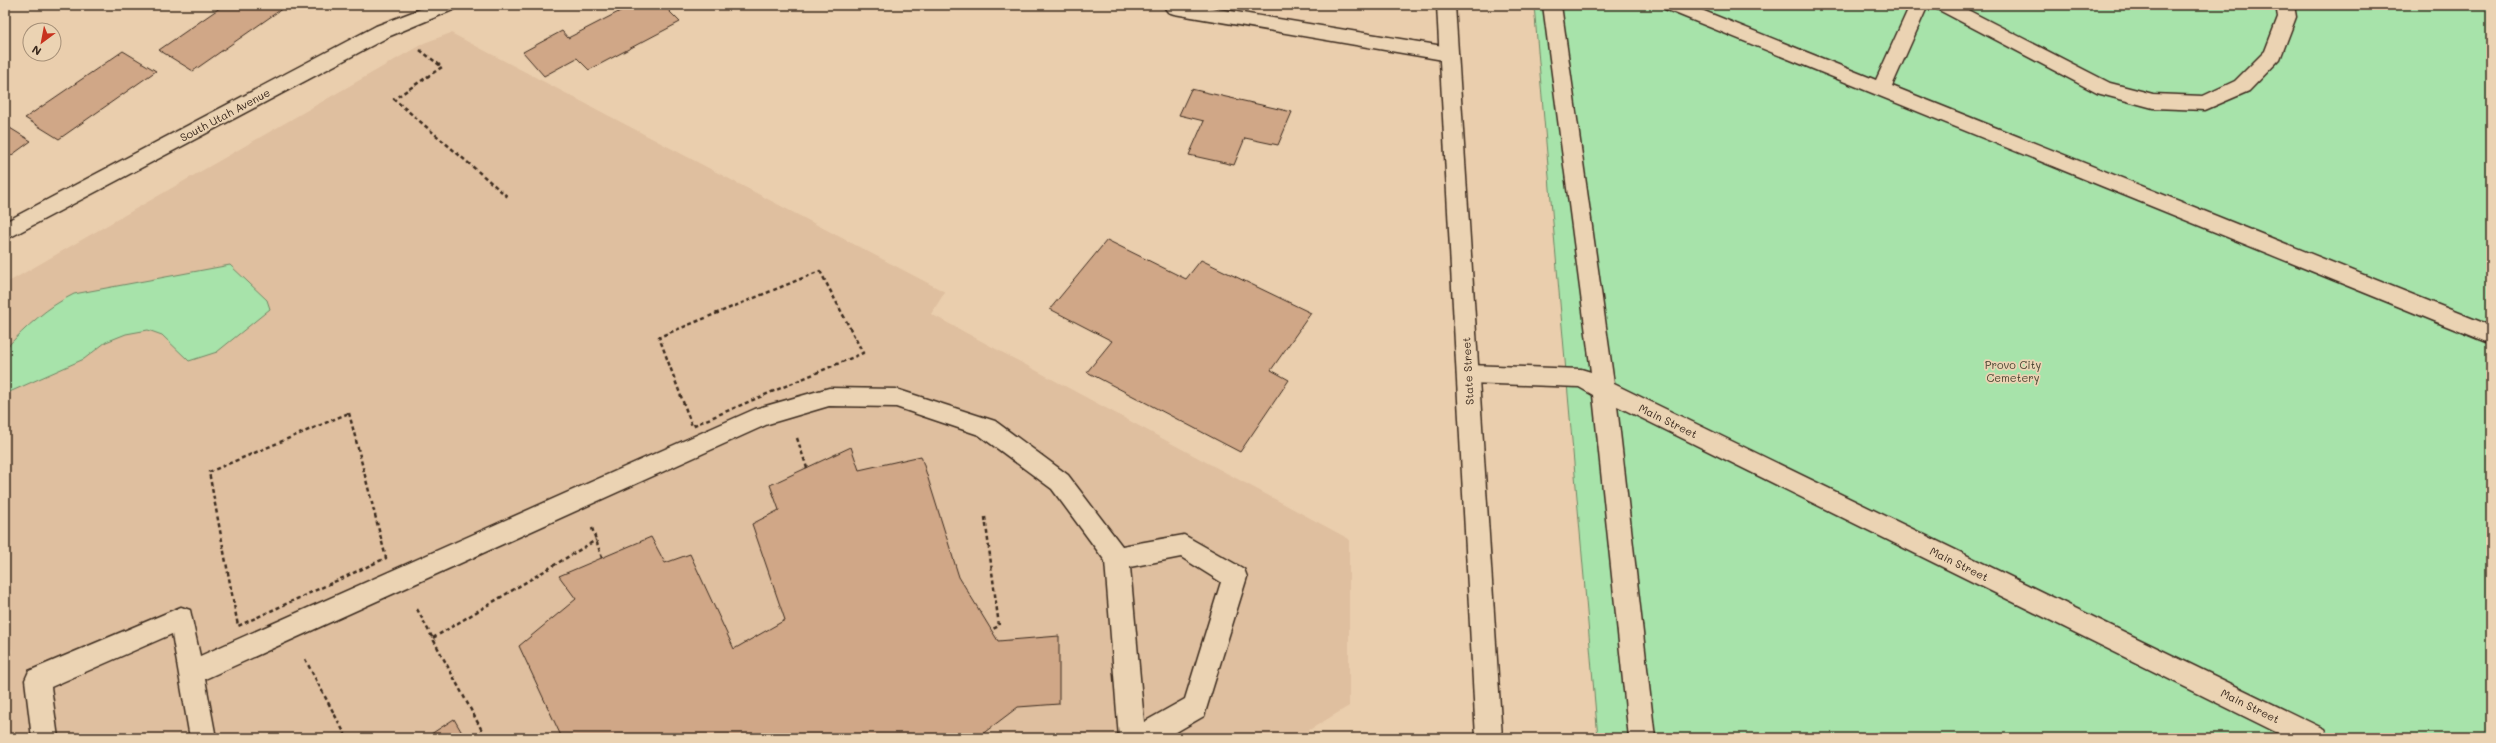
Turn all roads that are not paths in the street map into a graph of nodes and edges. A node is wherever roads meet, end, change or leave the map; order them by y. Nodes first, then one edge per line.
1 (449, 5) edge
2 (1446, 5) edge
3 (1552, 5) edge
4 (1670, 5) edge
5 (1919, 5) edge
6 (1943, 5) edge
7 (2285, 5) edge
8 (1174, 8) dead end
9 (423, 9) edge
10 (1449, 54) junction
11 (1881, 89) junction
12 (5, 232) edge
13 (2491, 335) edge
14 (1468, 374) junction
15 (1604, 389) junction
16 (1117, 558) junction
17 (191, 674) junction
18 (45, 738) edge
19 (203, 738) edge
20 (1132, 738) edge
21 (1141, 738) edge
22 (1489, 738) edge
23 (1642, 738) edge
24 (2315, 738) edge

1 - 9 main road, South Utah Avenue
2 - 10 main road, State Street
3 - 15 main road
4 - 11 main road
5 - 11 main road
6 - 7 main road
8 - 10 main road
9 - 12 main road, South Utah Avenue
10 - 14 main road, State Street
11 - 13 main road
14 - 15 main road, Main Street
14 - 22 main road, State Street
15 - 23 main road
15 - 24 main road, Main Street
16 - 17 main road
16 - 20 main road
16 - 21 main road
17 - 18 main road
17 - 19 main road

